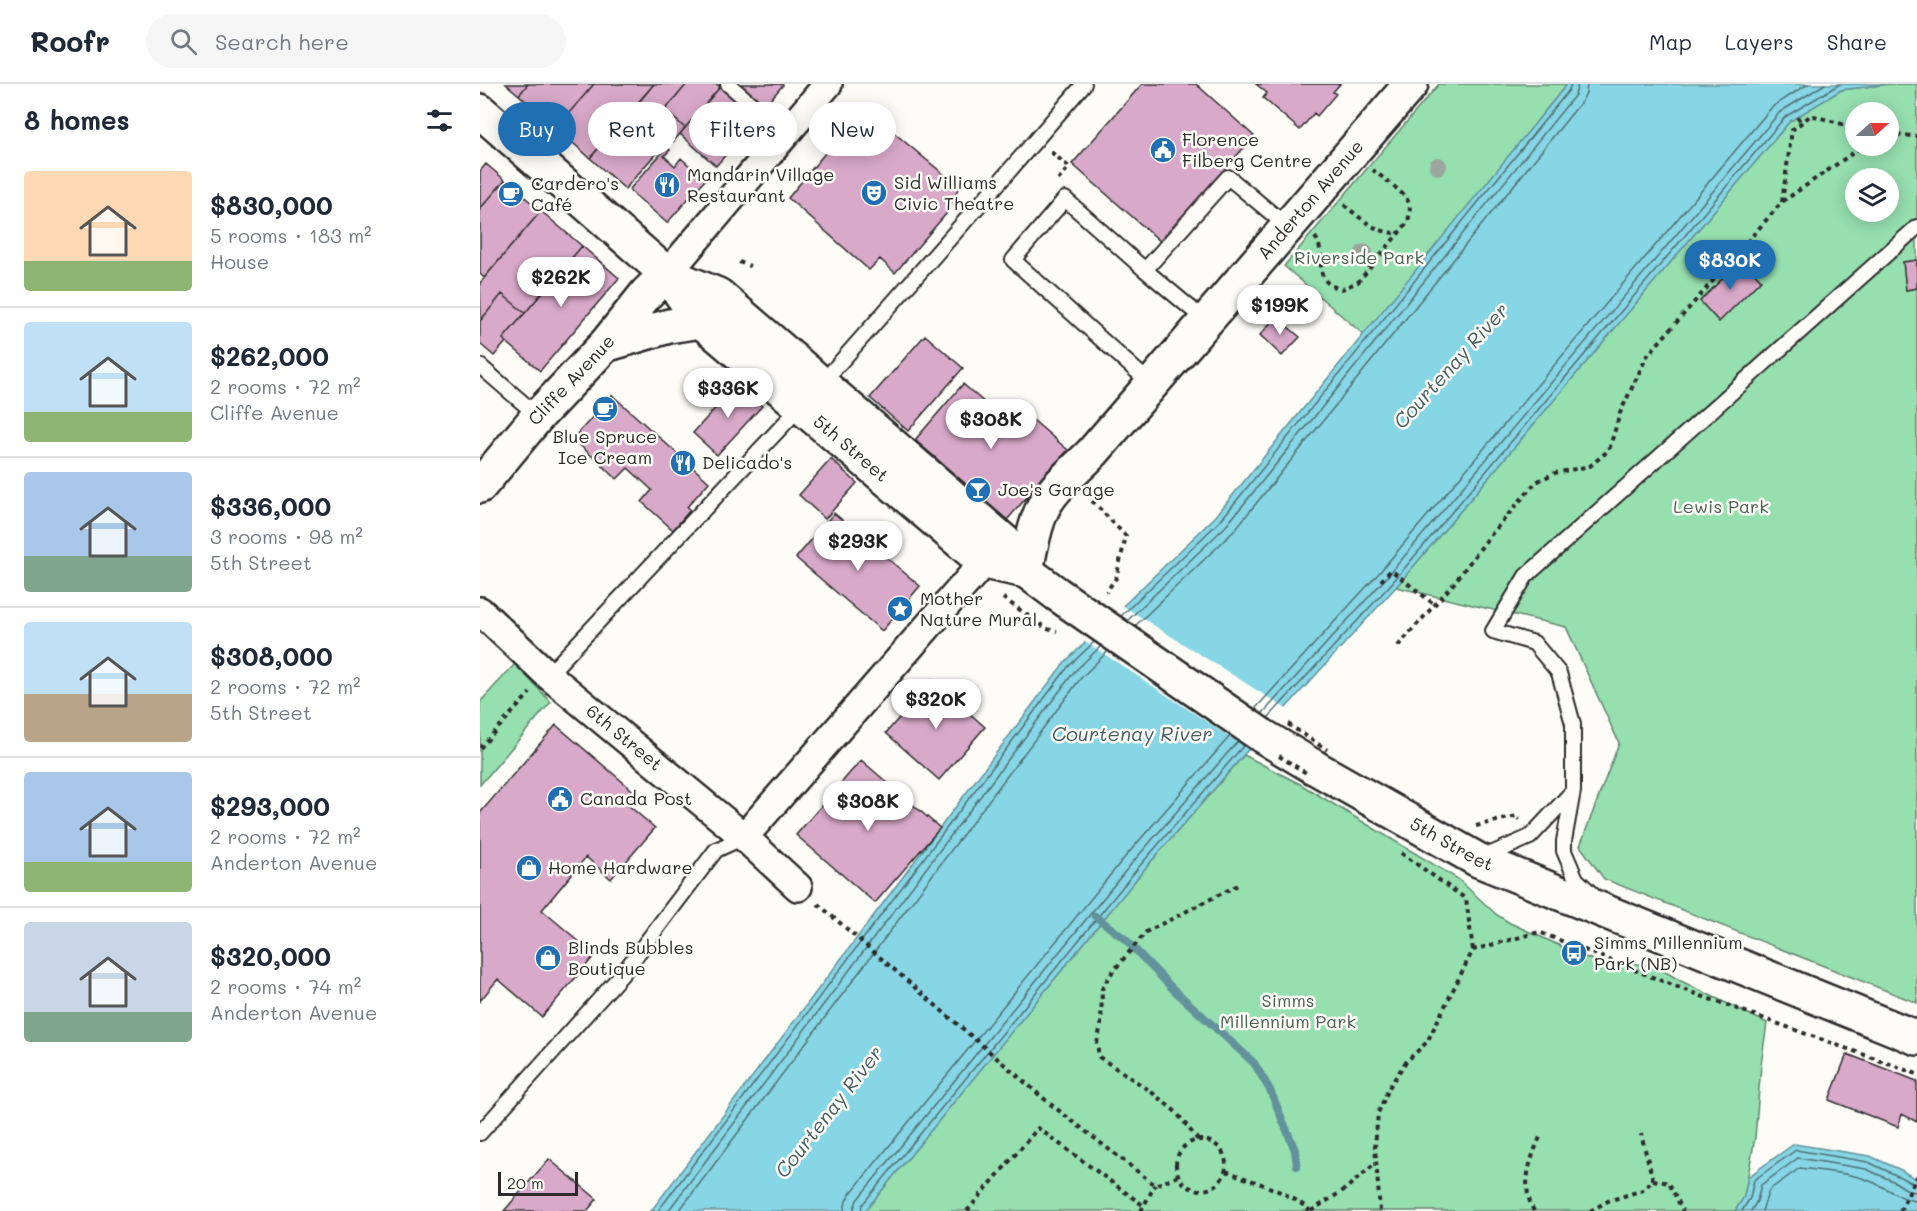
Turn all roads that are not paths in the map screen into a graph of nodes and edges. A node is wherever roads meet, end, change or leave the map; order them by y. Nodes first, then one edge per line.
1 (728, 84) edge
2 (828, 84) edge
3 (1084, 84) edge
4 (1411, 84) edge
5 (749, 102) edge
6 (480, 111) edge
7 (797, 119) edge
8 (766, 156) edge
9 (1291, 222) junction
10 (1917, 227) edge
11 (1145, 270) junction
12 (667, 274) junction
13 (701, 321) junction
14 (1206, 321) junction
15 (605, 345) junction
16 (480, 366) edge
17 (1151, 384) junction
18 (811, 395) junction
19 (538, 416) junction
20 (480, 486) edge
21 (984, 562) junction
22 (1026, 571) junction
23 (480, 611) edge
24 (548, 675) junction
25 (1573, 791) junction
26 (744, 837) junction
27 (1478, 860) junction
28 (798, 887) road end
29 (1615, 916) junction
30 (1917, 1038) edge
31 (480, 1133) edge

1 - 5 lane
2 - 7 street, Cliffe Avenue
3 - 18 lane
4 - 9 main road, Anderton Avenue
6 - 12 main road, 5th Street
8 - 12 street, Cliffe Avenue
9 - 11 lane
9 - 14 main road, Anderton Avenue
10 - 25 lane
11 - 14 lane
11 - 17 lane
12 - 13 main road, 5th Street
12 - 15 main road, Cliffe Avenue
12 - 18 main road, 5th Street
13 - 15 main road
13 - 18 main road, 5th Street
14 - 17 main road, Anderton Avenue
15 - 19 main road, Cliffe Avenue
16 - 19 lane
17 - 22 main road, Anderton Avenue
18 - 21 main road, 5th Street
18 - 22 main road, 5th Street
18 - 24 lane
19 - 20 main road, Cliffe Avenue
21 - 22 main road, 5th Street
21 - 26 street
22 - 27 main road, 5th Street, bridge
23 - 24 street, 6th Street
24 - 26 street, 6th Street
25 - 27 lane
25 - 29 lane
26 - 28 street, 6th Street
26 - 31 lane
27 - 29 main road, 5th Street
29 - 30 main road, 5th Street

